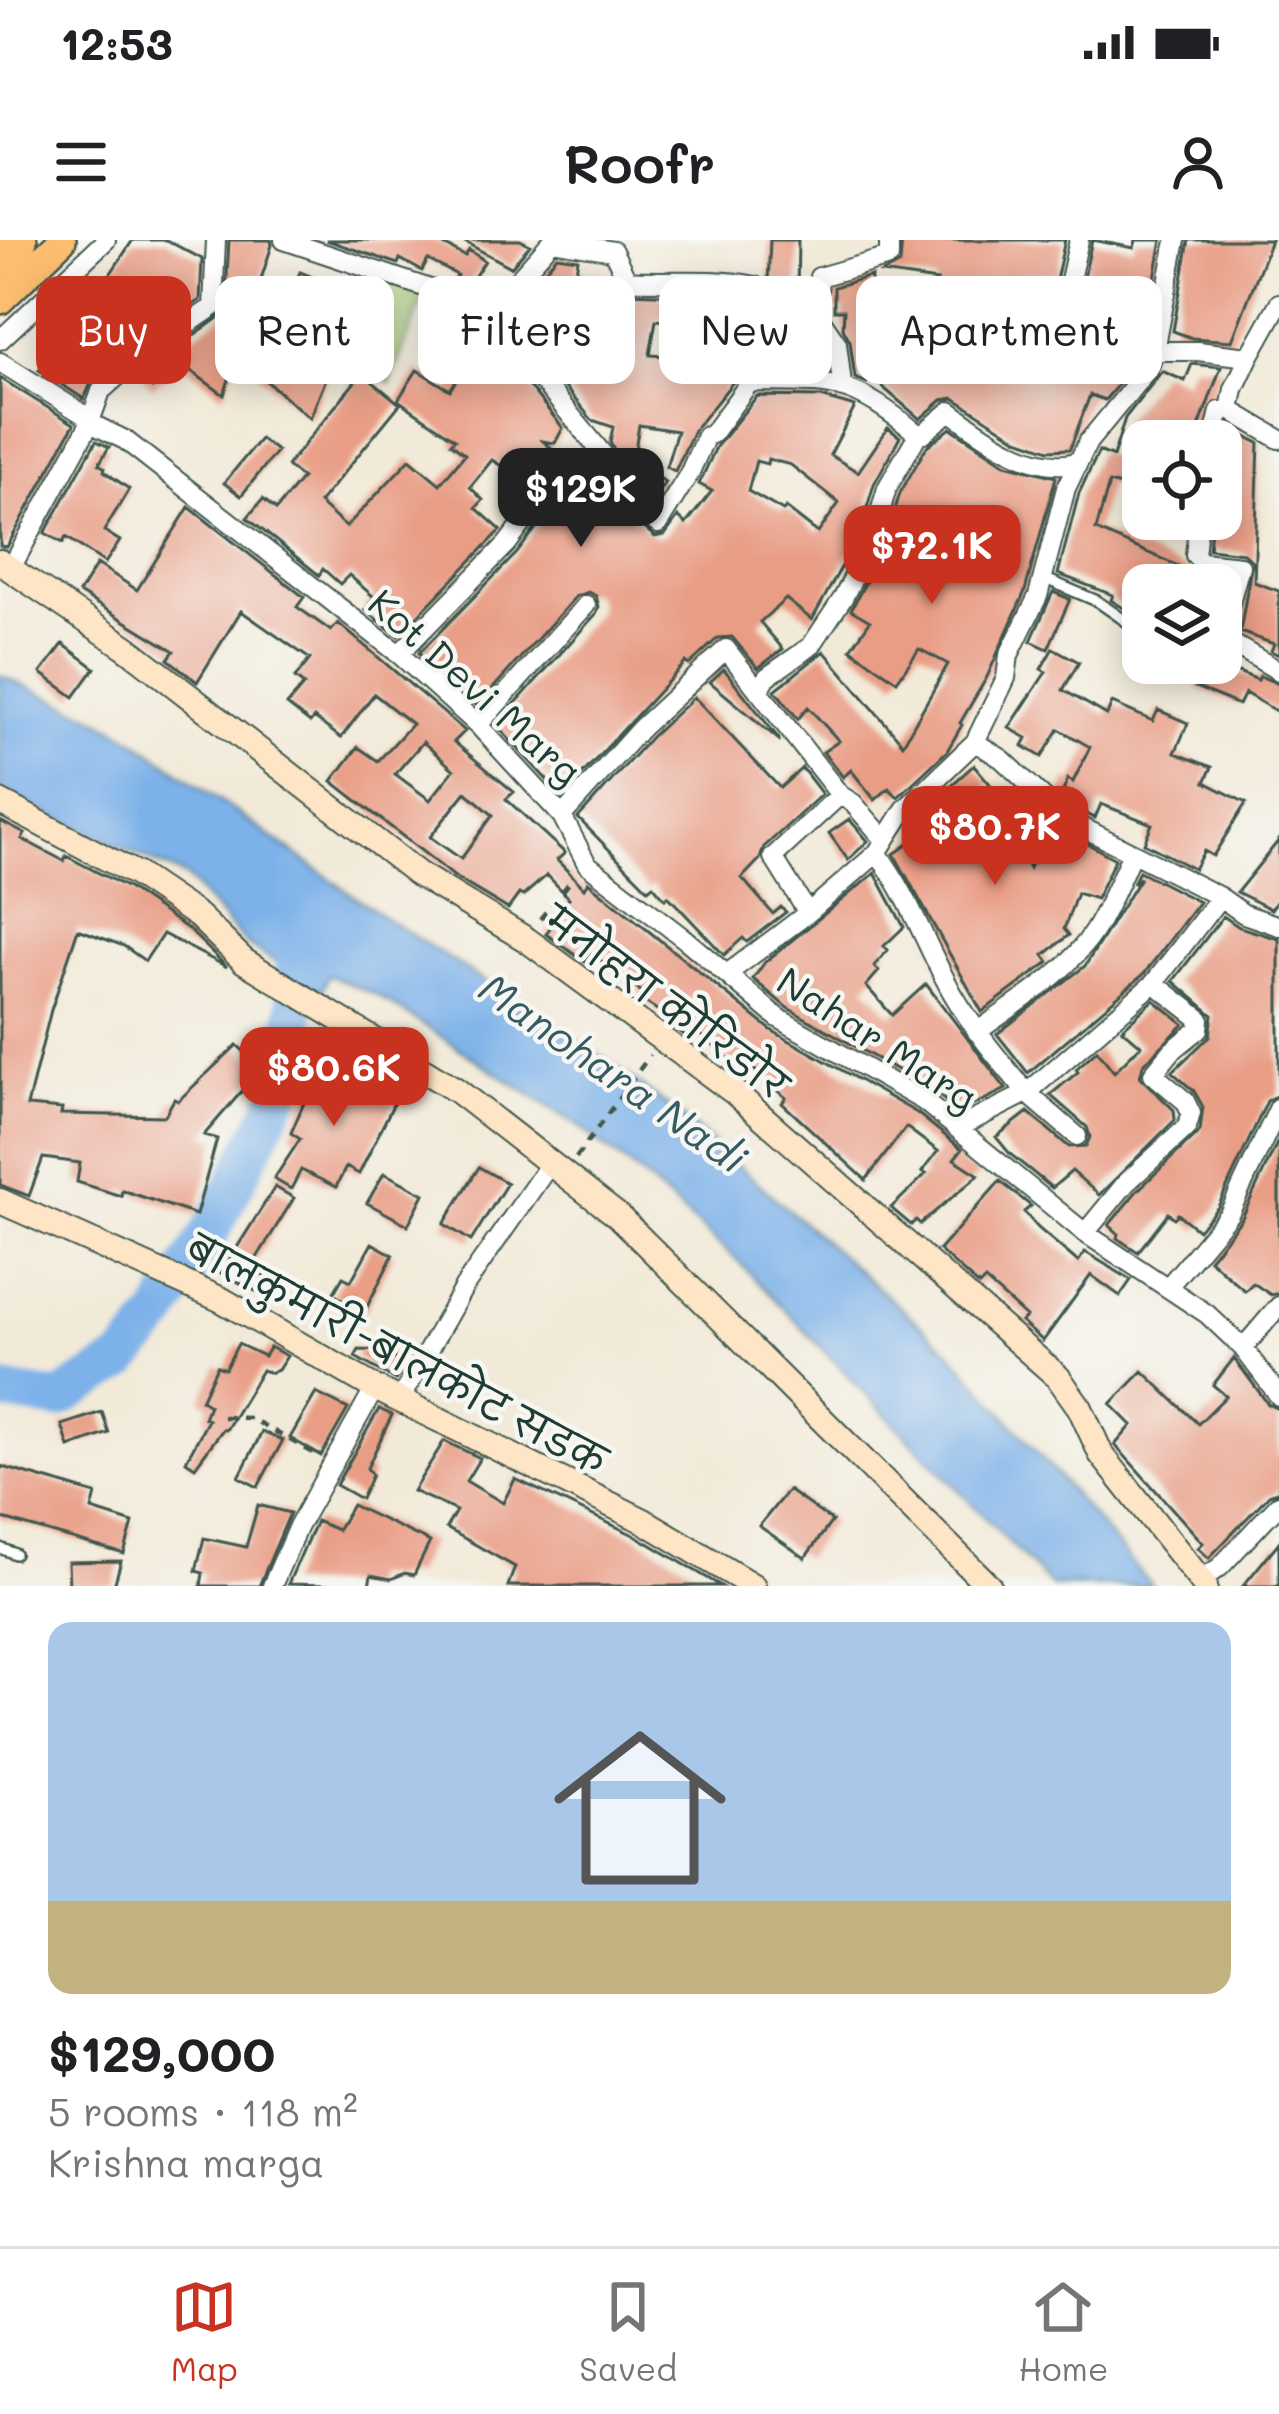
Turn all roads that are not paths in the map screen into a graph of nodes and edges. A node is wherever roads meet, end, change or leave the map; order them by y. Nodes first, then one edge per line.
1 (20, 240) edge
2 (62, 240) edge
3 (106, 240) edge
4 (216, 240) edge
5 (284, 240) edge
6 (889, 240) edge
7 (1079, 240) edge
8 (1176, 240) edge
9 (0, 263) edge
10 (521, 276) edge
11 (625, 276) edge
12 (1071, 276) edge
13 (418, 285) edge
14 (0, 300) edge
15 (1279, 303) edge
16 (1162, 314) edge
17 (0, 340) edge
18 (1162, 351) edge
19 (1250, 358) junction
20 (0, 362) edge
21 (545, 384) edge
22 (749, 384) edge
23 (832, 384) edge
24 (842, 384) junction
25 (1136, 384) edge
26 (1230, 410) junction
27 (1215, 420) edge
28 (91, 421) junction
29 (918, 434) junction
30 (1279, 439) edge
31 (1080, 460) junction
32 (524, 471) dead end
33 (1197, 540) edge
34 (5, 566) edge
35 (1041, 577) junction
36 (586, 605) dead end
37 (1122, 618) edge
38 (399, 654) junction
39 (1279, 670) edge
40 (759, 690) junction
41 (478, 725) junction
42 (975, 742) junction
43 (840, 795) junction
44 (0, 802) edge
45 (562, 816) junction
46 (881, 846) junction
47 (1132, 853) junction
48 (1220, 897) junction
49 (808, 913) junction
50 (1277, 922) edge
51 (727, 974) junction
52 (1154, 983) junction
53 (977, 1032) junction
54 (1027, 1093) junction
55 (1279, 1107) edge
56 (958, 1128) junction
57 (1077, 1136) dead end
58 (563, 1161) junction
59 (0, 1201) edge
60 (1085, 1233) junction
61 (1168, 1287) junction
62 (1279, 1306) edge
63 (1244, 1348) junction
64 (375, 1388) junction
65 (1279, 1396) edge
66 (400, 1400) junction
67 (1279, 1504) edge
68 (0, 1548) edge
69 (15, 1554) dead end
70 (1203, 1583) edge
71 (272, 1586) edge
72 (753, 1586) edge
73 (989, 1586) edge

1 - 9 highway
2 - 14 main road
3 - 17 street
4 - 28 street
5 - 13 street
6 - 24 street
7 - 12 street
8 - 16 street
10 - 11 street
15 - 19 street
18 - 19 street
19 - 26 street
20 - 28 street, Kot Devi Marg
21 - 22 street
23 - 24 street
24 - 29 street
25 - 31 street
26 - 27 street
26 - 30 street
28 - 34 street
28 - 38 street, Kot Devi Marg
29 - 31 street
29 - 40 street
31 - 35 street
32 - 38 street
33 - 39 street
34 - 70 main road, मनोहरा कोरिडोर
35 - 37 lane
35 - 42 street
36 - 41 street
38 - 41 street, Kot Devi Marg
40 - 43 street, Kot Devi Marg
40 - 45 street, Kot Devi Marg
41 - 45 street, Kot Devi Marg
42 - 46 street
42 - 47 street
43 - 46 street, Kot Devi Marg
43 - 49 street
44 - 58 main road
45 - 51 street, Nahar Marg
46 - 49 street
46 - 53 street
47 - 48 street
47 - 53 street
48 - 50 street
48 - 52 street
49 - 51 street
51 - 56 street, Nahar Marg
52 - 54 street
52 - 60 street
53 - 54 street
54 - 56 street
54 - 57 street
55 - 61 street
56 - 60 street, Nahar Marg
58 - 66 street
58 - 73 main road
59 - 64 main road, बालकुमारी-बालकोट सडक
60 - 61 street, Nahar Marg
61 - 63 street, Nahar Marg
62 - 63 street
63 - 65 street, Nahar Marg
64 - 66 main road, बालकुमारी-बालकोट सडक
64 - 71 street
66 - 72 main road, बालकुमारी-बालकोट सडक
67 - 70 street
68 - 69 lane

